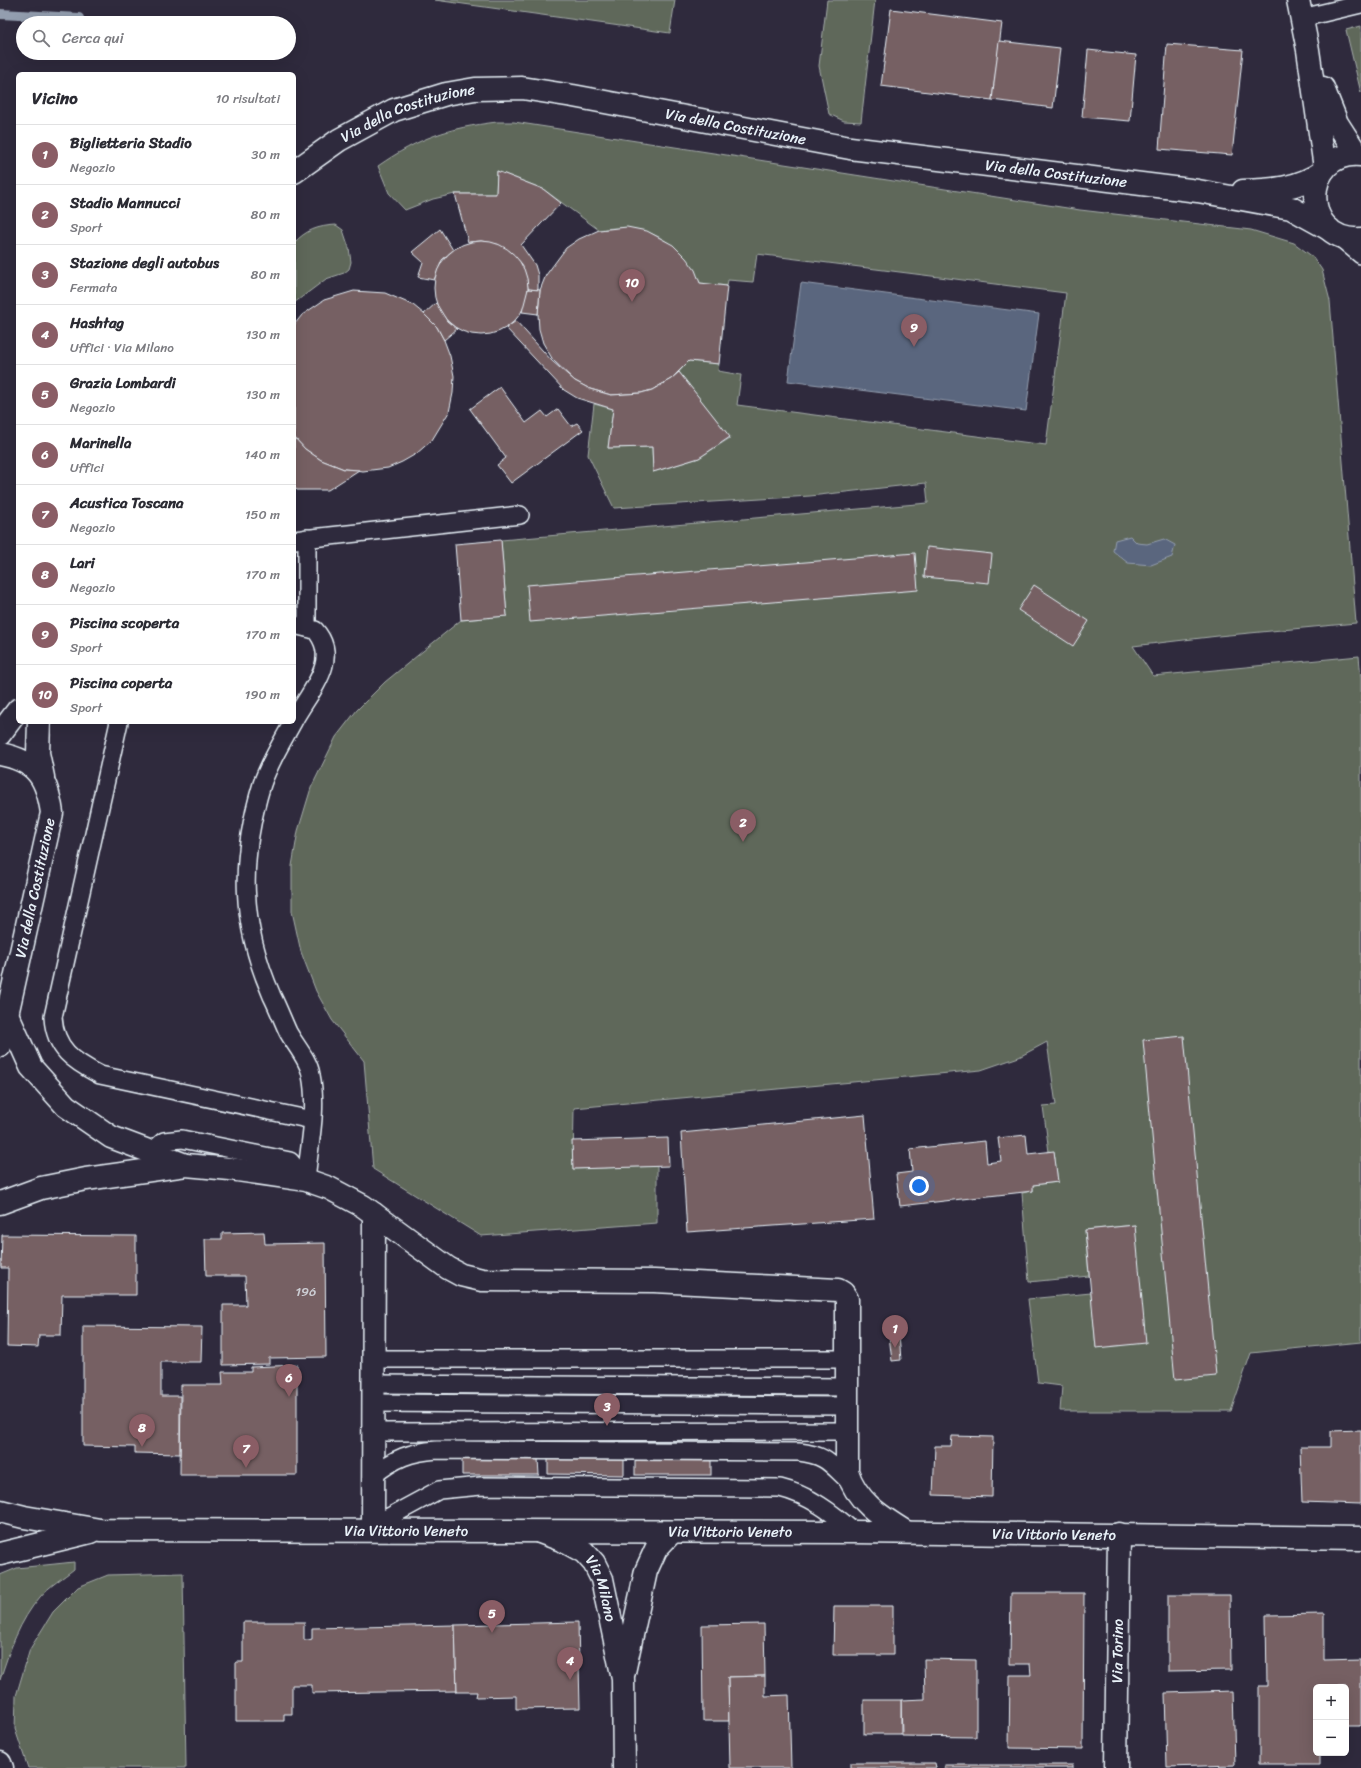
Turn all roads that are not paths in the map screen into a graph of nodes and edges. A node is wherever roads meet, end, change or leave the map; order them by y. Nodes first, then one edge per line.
1 (1361, 4) edge
2 (1300, 9) edge
3 (1308, 50) junction
4 (1359, 154) edge
5 (1324, 170) junction
6 (296, 171) edge
7 (1198, 191) junction
8 (1333, 232) junction
9 (1361, 239) edge
10 (1361, 255) edge
11 (520, 515) dead end
12 (300, 539) edge
13 (301, 626) edge
14 (16, 713) edge
15 (296, 716) edge
16 (39, 724) edge
17 (119, 724) edge
18 (292, 724) edge
19 (0, 734) edge
20 (0, 754) edge
21 (43, 777) junction
22 (8, 1016) junction
23 (0, 1046) edge
24 (312, 1120) junction
25 (151, 1152) junction
26 (186, 1165) junction
27 (306, 1180) junction
28 (0, 1203) edge
29 (374, 1214) junction
30 (374, 1359) junction
31 (847, 1359) junction
32 (374, 1394) junction
33 (847, 1396) junction
34 (374, 1432) junction
35 (846, 1432) junction
36 (374, 1475) junction
37 (850, 1482) junction
38 (0, 1511) edge
39 (100, 1530) junction
40 (373, 1530) junction
41 (537, 1531) junction
42 (672, 1532) junction
43 (854, 1532) junction
44 (906, 1532) junction
45 (1119, 1534) junction
46 (1361, 1538) edge
47 (0, 1554) edge
48 (623, 1679) junction
49 (0, 1762) edge
50 (2, 1768) edge
51 (624, 1768) edge
52 (1116, 1768) edge

1 - 2 lane
2 - 3 street
3 - 4 street
3 - 5 street
4 - 5 street, Via della Costituzione
5 - 7 street, Via della Costituzione
5 - 8 street
6 - 7 street, Via della Costituzione
7 - 8 street, Via della Costituzione
8 - 9 street
8 - 10 lane
11 - 12 lane
12 - 13 lane
13 - 15 lane
14 - 19 street
16 - 21 street, Via della Costituzione
17 - 24 lane
18 - 24 lane
20 - 21 street
21 - 22 street, Via della Costituzione
22 - 23 street, Via della Costituzione
22 - 25 street
24 - 27 lane
25 - 26 street
25 - 27 lane
26 - 27 street
26 - 28 street
27 - 29 street
29 - 30 street
29 - 31 street
30 - 31 lane
30 - 32 street
31 - 33 street
32 - 33 lane
32 - 34 street
33 - 35 street
34 - 35 lane
34 - 36 street
35 - 37 street
36 - 37 lane
36 - 40 street
37 - 44 street
38 - 39 street, Via Vittorio Veneto
39 - 40 street, Via Vittorio Veneto
39 - 47 street, Via Vittorio Veneto
40 - 41 street, Via Vittorio Veneto
40 - 43 lane
41 - 42 street, Via Vittorio Veneto
41 - 48 street, Via Milano
42 - 43 street, Via Vittorio Veneto
42 - 48 street, Via Milano
43 - 44 street, Via Vittorio Veneto
44 - 45 street, Via Vittorio Veneto
45 - 46 street, Via Vittorio Veneto
45 - 52 street, Via Torino
48 - 51 street, Via Milano
49 - 50 street

